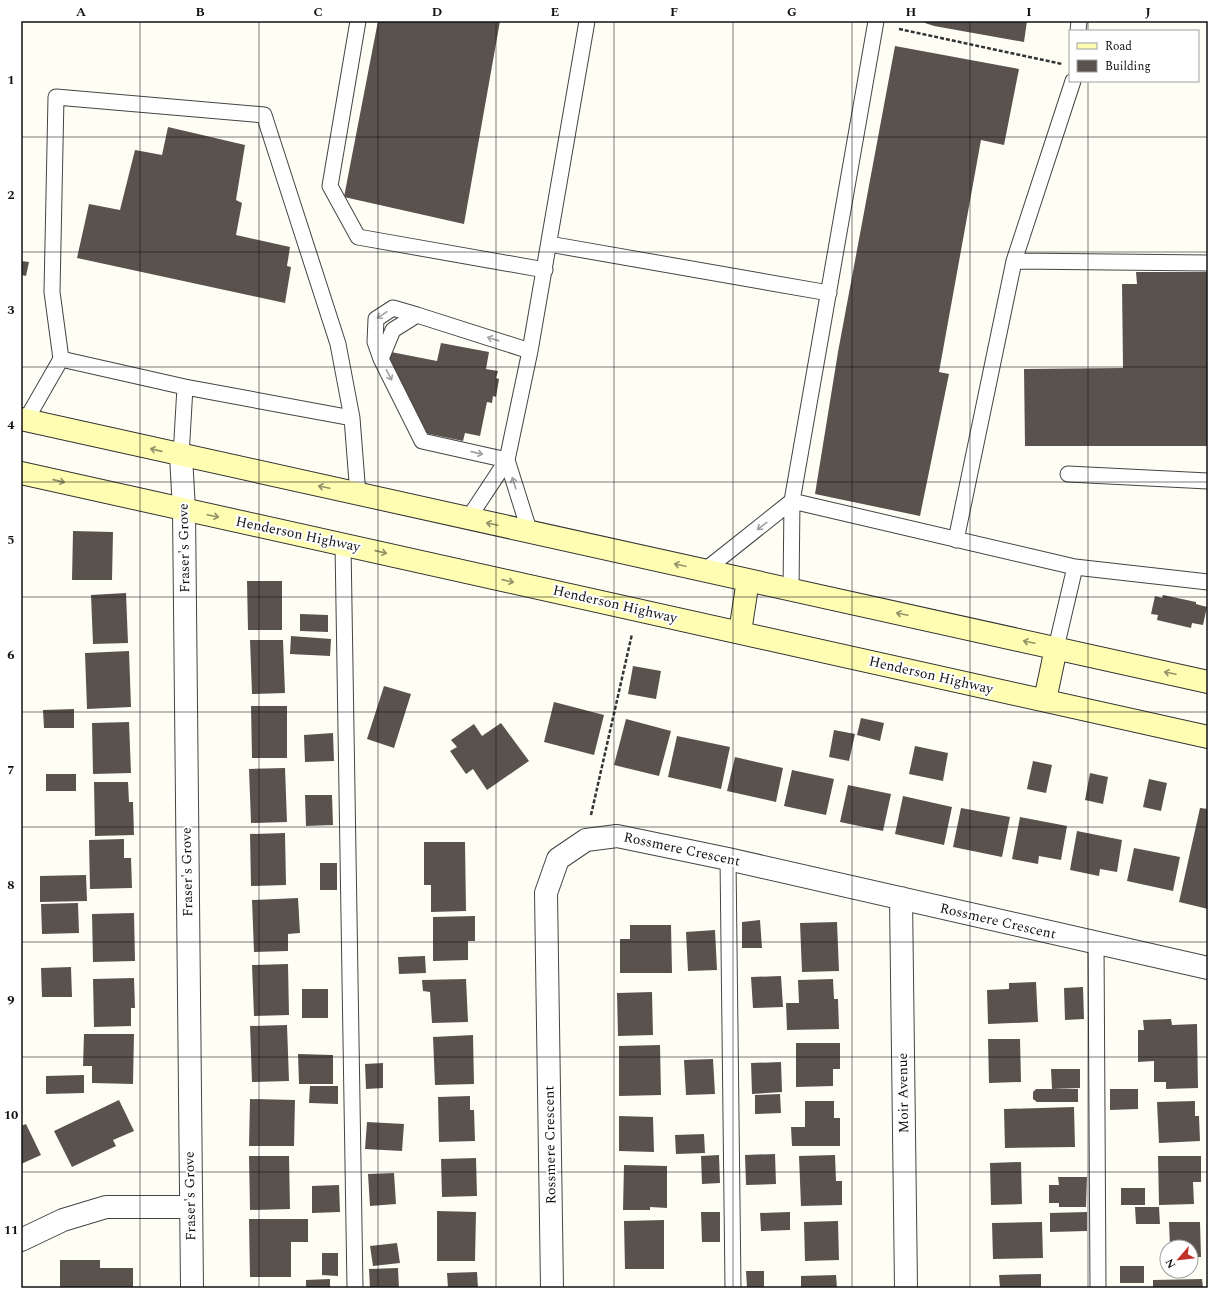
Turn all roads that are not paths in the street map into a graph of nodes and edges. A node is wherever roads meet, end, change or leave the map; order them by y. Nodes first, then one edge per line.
1 (358, 21) edge
2 (587, 21) edge
3 (876, 21) edge
4 (1073, 82) edge
5 (549, 244) junction
6 (1014, 261) junction
7 (1208, 263) edge
8 (544, 270) junction
9 (829, 293) junction
10 (417, 315) junction
11 (530, 351) junction
12 (61, 359) junction
13 (381, 359) junction
14 (185, 387) junction
15 (22, 416) edge
16 (352, 418) junction
17 (180, 456) junction
18 (506, 460) junction
19 (21, 473) edge
20 (1068, 474) dead end
21 (1208, 481) edge
22 (358, 495) junction
23 (792, 501) junction
24 (184, 510) junction
25 (468, 519) junction
26 (530, 533) junction
27 (956, 540) junction
28 (343, 544) junction
29 (1075, 567) junction
30 (704, 571) junction
31 (748, 580) junction
32 (1208, 582) edge
33 (791, 590) junction
34 (740, 632) junction
35 (1056, 648) junction
36 (1208, 682) edge
37 (1044, 700) junction
38 (1208, 737) edge
39 (728, 859) junction
40 (901, 898) junction
41 (1096, 944) junction
42 (1208, 968) edge
43 (190, 1207) junction
44 (21, 1240) edge
45 (192, 1288) edge
46 (355, 1288) edge
47 (552, 1288) edge
48 (733, 1288) edge
49 (906, 1288) edge
50 (1098, 1288) edge

1 - 8 lane
2 - 5 lane
3 - 9 lane
4 - 6 lane
5 - 8 lane
5 - 9 lane
6 - 7 lane
6 - 27 lane
8 - 11 lane
9 - 23 lane
11 -> 10 lane
10 - 13 lane
10 -> 13 lane
11 - 18 lane
12 - 14 lane
12 - 15 lane
12 - 16 lane
13 -> 18 lane
14 - 16 lane
14 - 17 lane
17 -> 15 main road
16 - 22 lane
22 -> 17 main road
17 - 24 street, Fraser's Grove
18 - 25 lane
26 -> 18 lane
19 -> 24 main road, Henderson Highway
20 - 21 lane
22 - 25 main road
23 - 27 lane
23 -> 30 lane
23 - 33 lane
24 -> 28 main road, Henderson Highway
24 - 43 street, Fraser's Grove
26 -> 25 main road
30 -> 26 main road
27 - 29 lane
28 -> 34 main road, Henderson Highway
28 - 46 lane
29 - 32 lane
29 - 35 lane
30 - 31 main road
31 - 33 main road
31 - 34 main road
35 -> 33 main road
34 - 37 main road, Henderson Highway
36 -> 35 main road
35 - 37 main road
37 - 38 main road, Henderson Highway
39 - 40 street, Rossmere Crescent
39 - 47 street, Rossmere Crescent
39 - 48 lane
40 - 41 street, Rossmere Crescent
40 - 49 street, Moir Avenue
41 - 42 street, Rossmere Crescent
41 - 50 lane
43 - 44 street
43 - 45 street, Fraser's Grove

